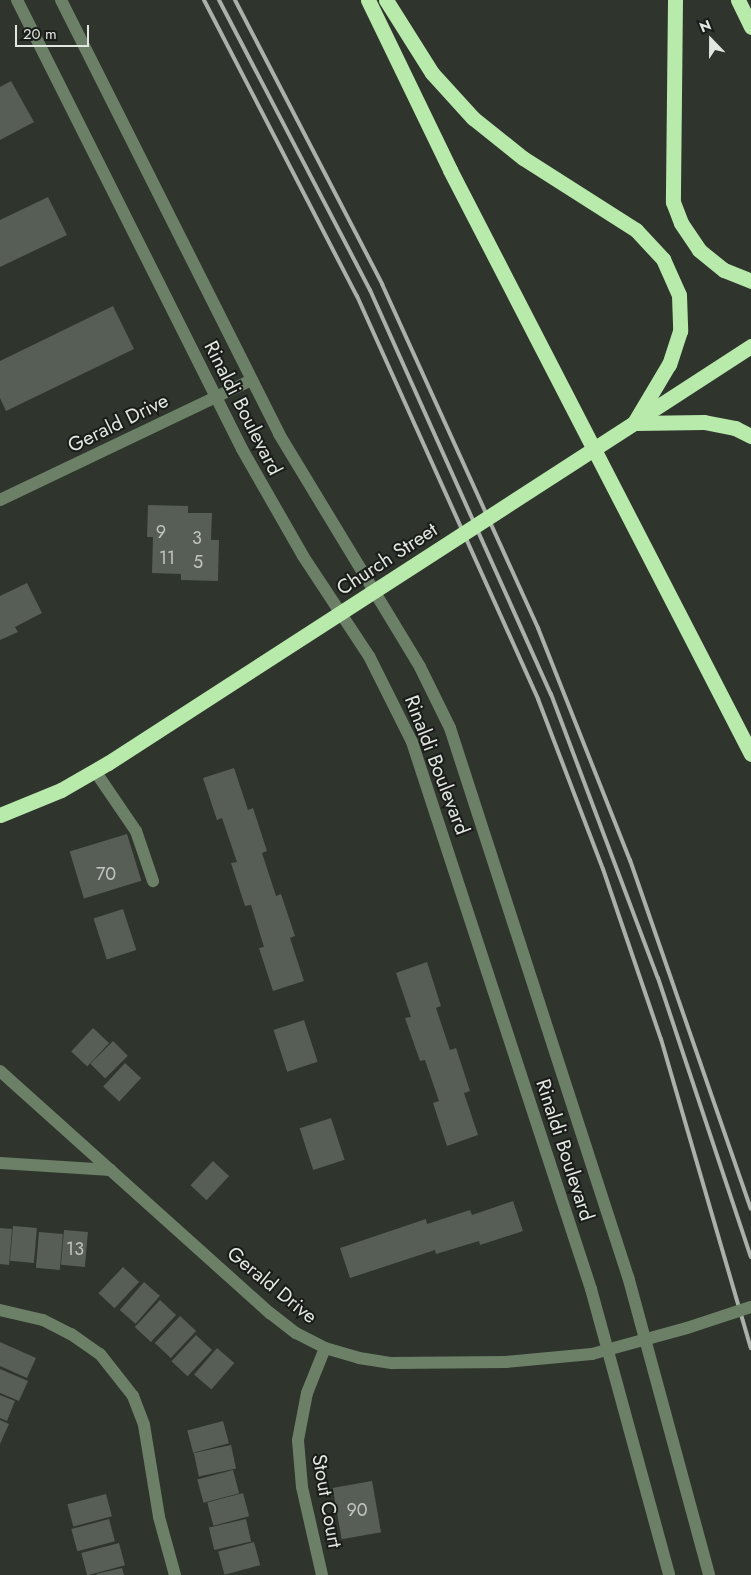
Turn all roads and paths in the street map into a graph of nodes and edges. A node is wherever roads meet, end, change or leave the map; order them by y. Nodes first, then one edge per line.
1 (17, 0) edge
2 (61, 0) edge
3 (368, 0) edge
4 (386, 0) edge
5 (675, 0) edge
6 (738, 0) edge
7 (751, 27) edge
8 (751, 281) edge
9 (751, 346) edge
10 (252, 380) junction
11 (215, 397) junction
12 (634, 423) junction
13 (751, 436) edge
14 (0, 500) edge
15 (736, 724) junction
16 (751, 754) edge
17 (751, 766) edge
18 (101, 767) junction
19 (0, 815) edge
20 (153, 881) dead end
21 (0, 1071) edge
22 (0, 1163) edge
23 (111, 1170) junction
24 (751, 1307) edge
25 (0, 1310) edge
26 (646, 1339) junction
27 (325, 1348) junction
28 (608, 1350) junction
29 (174, 1575) edge
30 (322, 1575) edge
31 (669, 1575) edge
32 (709, 1575) edge

1 - 11 street, Rinaldi Boulevard
2 - 10 street, Rinaldi Boulevard
3 - 15 highway
4 - 12 highway
5 - 8 highway
6 - 7 highway
9 - 12 highway, Church Street
10 - 11 street, Gerald Drive
10 - 26 street, Rinaldi Boulevard
11 - 14 street, Gerald Drive
11 - 28 street, Rinaldi Boulevard
12 - 13 highway
12 - 18 highway, Church Street, bridge
15 - 16 highway
15 - 17 highway
18 - 19 highway, Church Street
18 - 20 street
21 - 23 street, Gerald Drive
22 - 23 street
23 - 27 street, Gerald Drive
24 - 26 street, Gerald Drive, bridge
25 - 29 street
26 - 28 street, Gerald Drive
26 - 32 street, Rinaldi Boulevard
27 - 28 street, Gerald Drive
27 - 30 street, Stout Court
28 - 31 street, Rinaldi Boulevard

